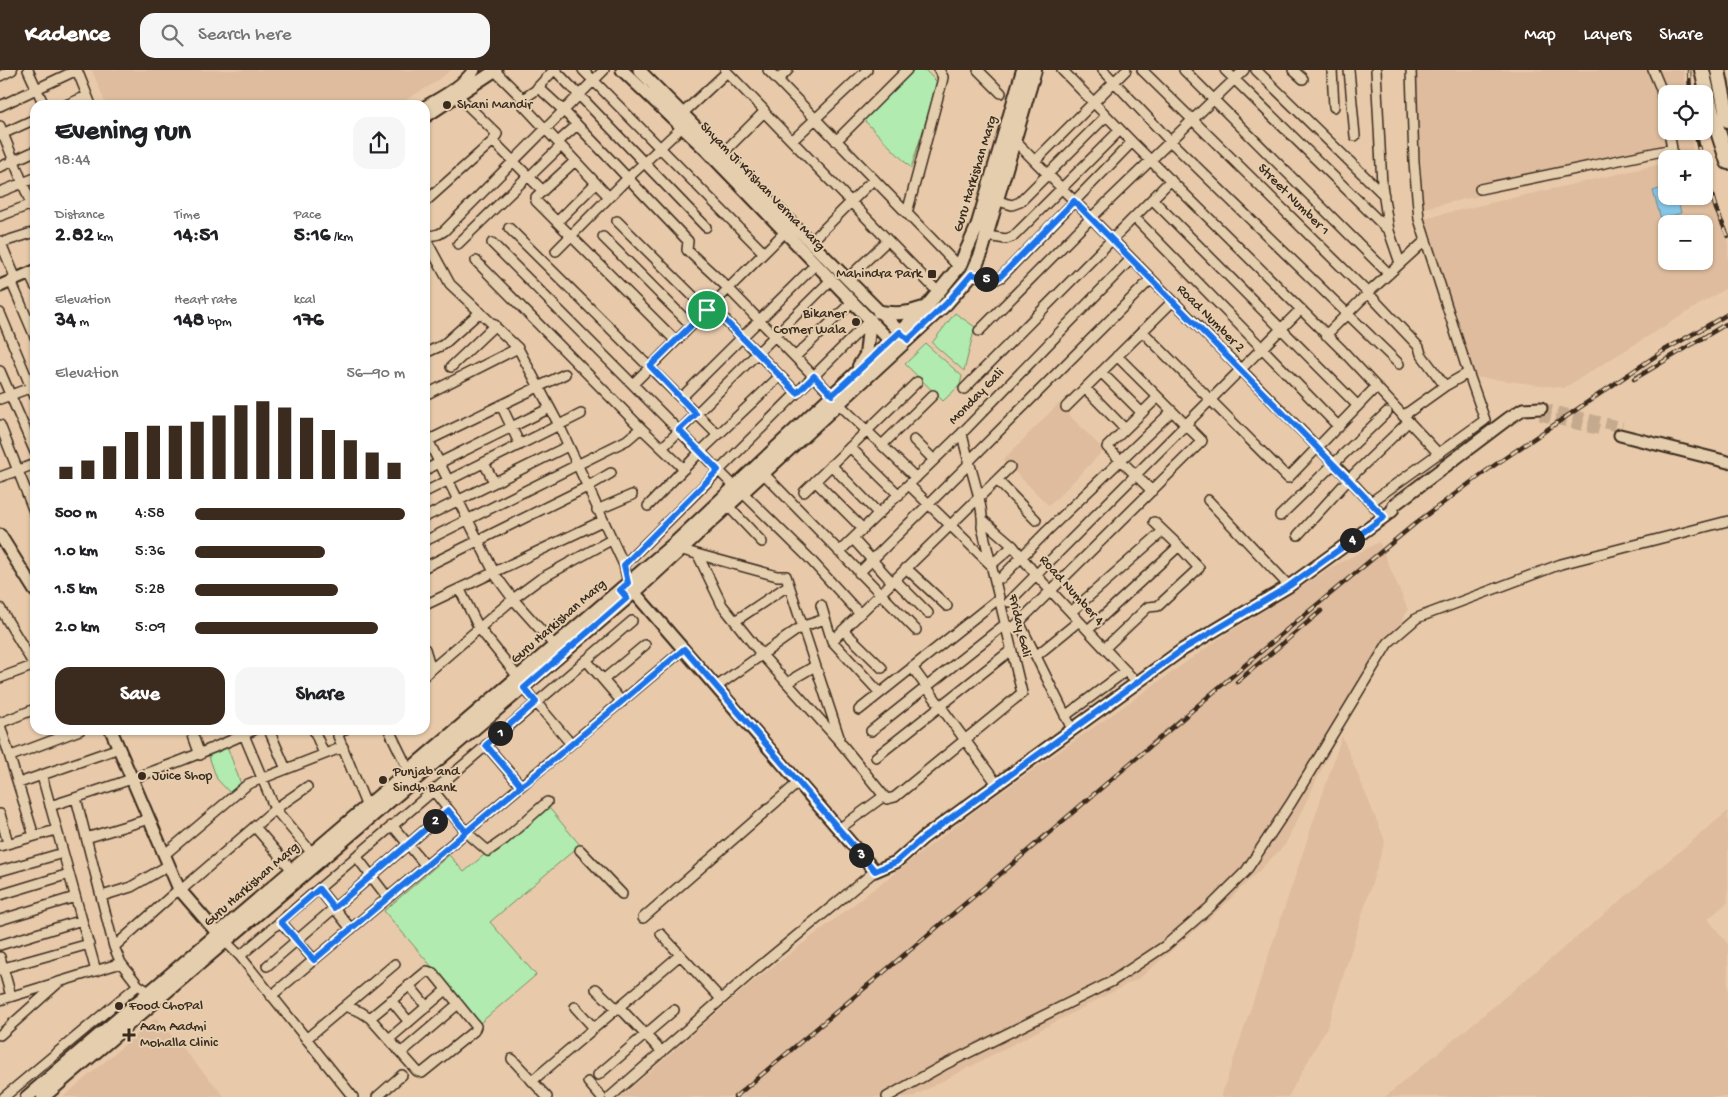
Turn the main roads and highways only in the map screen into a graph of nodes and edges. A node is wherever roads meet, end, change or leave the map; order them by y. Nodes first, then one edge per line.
1 (1023, 70) edge
2 (1035, 70) edge
3 (1702, 70) edge
4 (1718, 70) edge
5 (1728, 120) edge
6 (1728, 162) edge
7 (927, 306) junction
8 (899, 340) junction
9 (854, 375) junction
10 (836, 400) junction
11 (739, 490) junction
12 (630, 589) junction
13 (521, 682) junction
14 (221, 937) junction
15 (154, 995) junction
16 (27, 1097) edge
17 (43, 1097) edge

1 - 7 main road, Guru Harkishan Marg
2 - 8 main road, Guru Harkishan Marg
3 - 6 main road
4 - 5 main road
7 - 8 main road, Guru Harkishan Marg
7 - 9 main road
8 - 9 main road, Guru Harkishan Marg
8 - 10 main road, Guru Harkishan Marg
9 - 10 main road, Guru Harkishan Marg
10 - 11 main road, Guru Harkishan Marg
10 - 11 main road, Guru Harkishan Marg
11 - 12 main road, Guru Harkishan Marg
11 - 12 main road, Guru Harkishan Marg
12 - 13 main road, Guru Harkishan Marg
12 - 13 main road, Guru Harkishan Marg
13 - 14 main road, Guru Harkishan Marg
13 - 14 main road, Guru Harkishan Marg
14 - 15 main road, Guru Harkishan Marg
15 - 16 main road, Guru Harkishan Marg
15 - 17 main road, Guru Harkishan Marg

